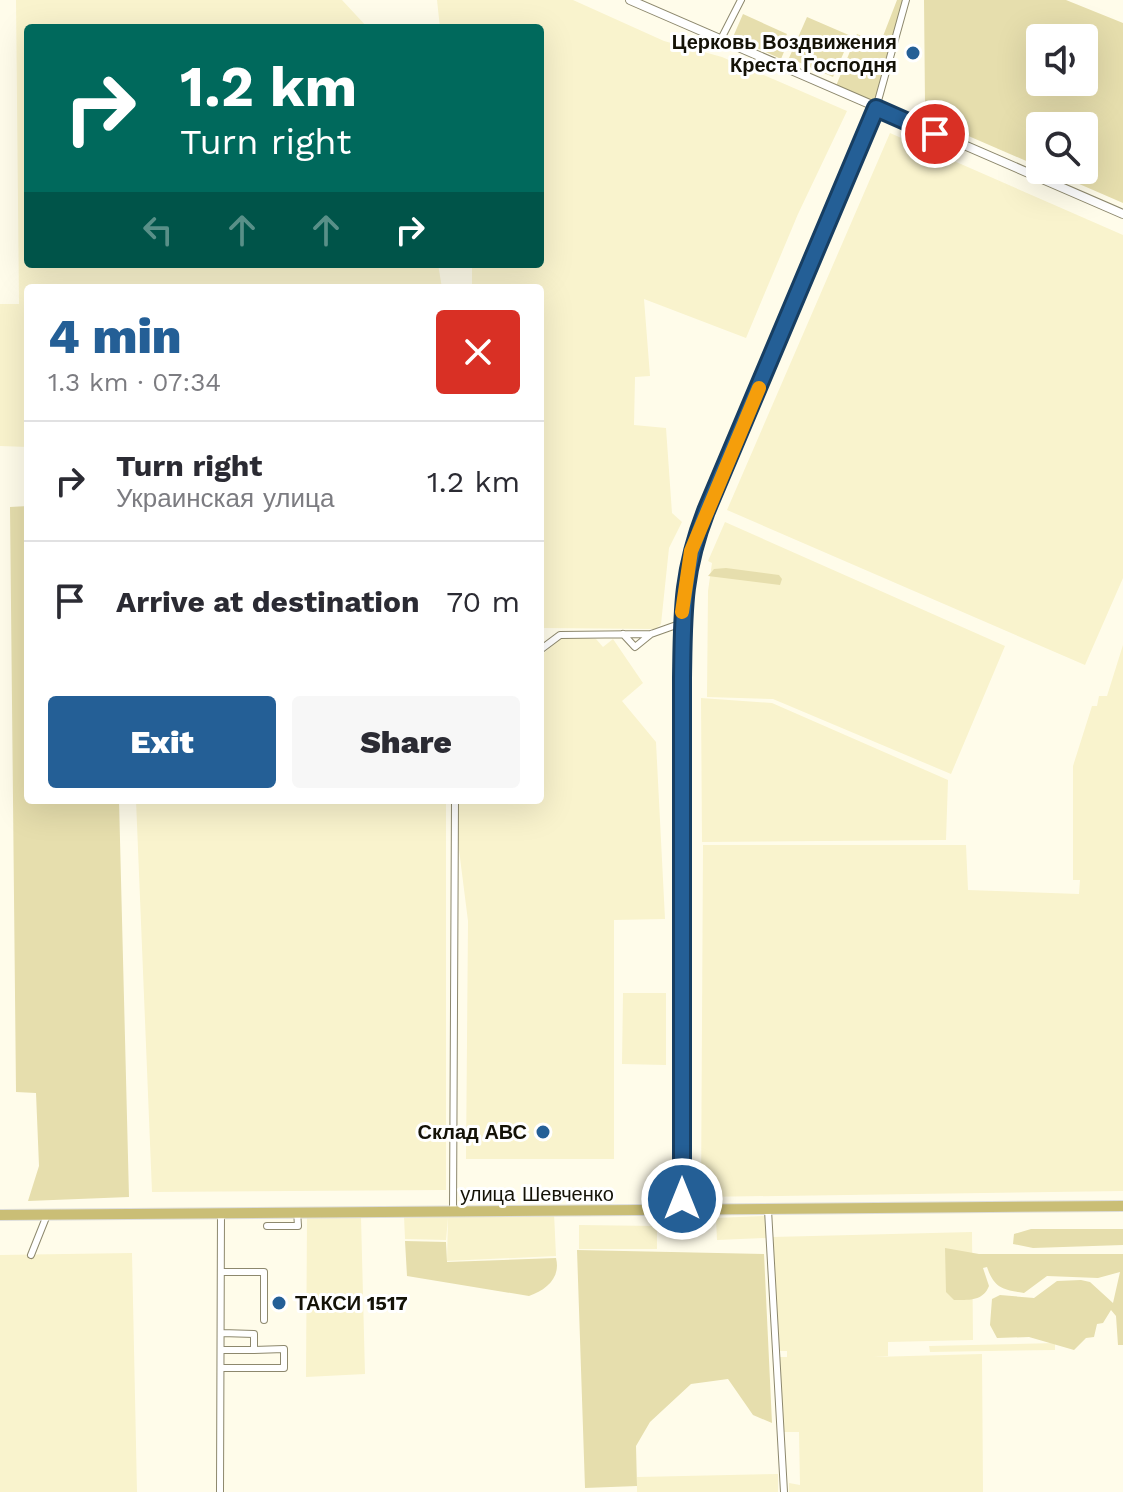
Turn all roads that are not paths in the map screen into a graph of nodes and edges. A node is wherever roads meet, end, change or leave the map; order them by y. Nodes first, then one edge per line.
1 (630, 0) edge
2 (657, 0) edge
3 (741, 0) edge
4 (906, 0) edge
5 (657, 11) junction
6 (721, 39) junction
7 (876, 108) junction
8 (1123, 214) edge
9 (682, 623) junction
10 (623, 634) junction
11 (651, 634) junction
12 (544, 647) edge
13 (455, 804) edge
14 (1123, 1206) edge
15 (768, 1210) junction
16 (221, 1211) junction
17 (297, 1211) junction
18 (682, 1211) junction
19 (453, 1212) junction
20 (0, 1215) edge
21 (47, 1215) junction
22 (267, 1226) dead end
23 (31, 1255) dead end
24 (222, 1272) junction
25 (264, 1320) dead end
26 (222, 1333) junction
27 (222, 1350) junction
28 (254, 1350) junction
29 (222, 1368) junction
30 (220, 1492) edge
31 (784, 1492) edge

1 - 5 street
2 - 5 street
3 - 6 street
4 - 7 street
5 - 6 street
6 - 7 street
7 - 8 street
7 - 9 street
9 - 11 street
9 - 18 street
10 - 11 street
10 - 11 street
10 - 12 street
13 - 19 street
14 - 15 highway, улица Шевченко
15 - 18 highway, улица Шевченко
15 - 31 street
16 - 17 highway, улица Шевченко
16 - 21 highway, улица Шевченко
16 - 24 street
17 - 19 highway, улица Шевченко
17 - 22 street
18 - 19 highway, улица Шевченко
20 - 21 highway, улица Шевченко
21 - 23 street
24 - 25 street
24 - 26 street
26 - 27 street
26 - 28 street
27 - 28 street
27 - 29 street
28 - 29 street
29 - 30 street

